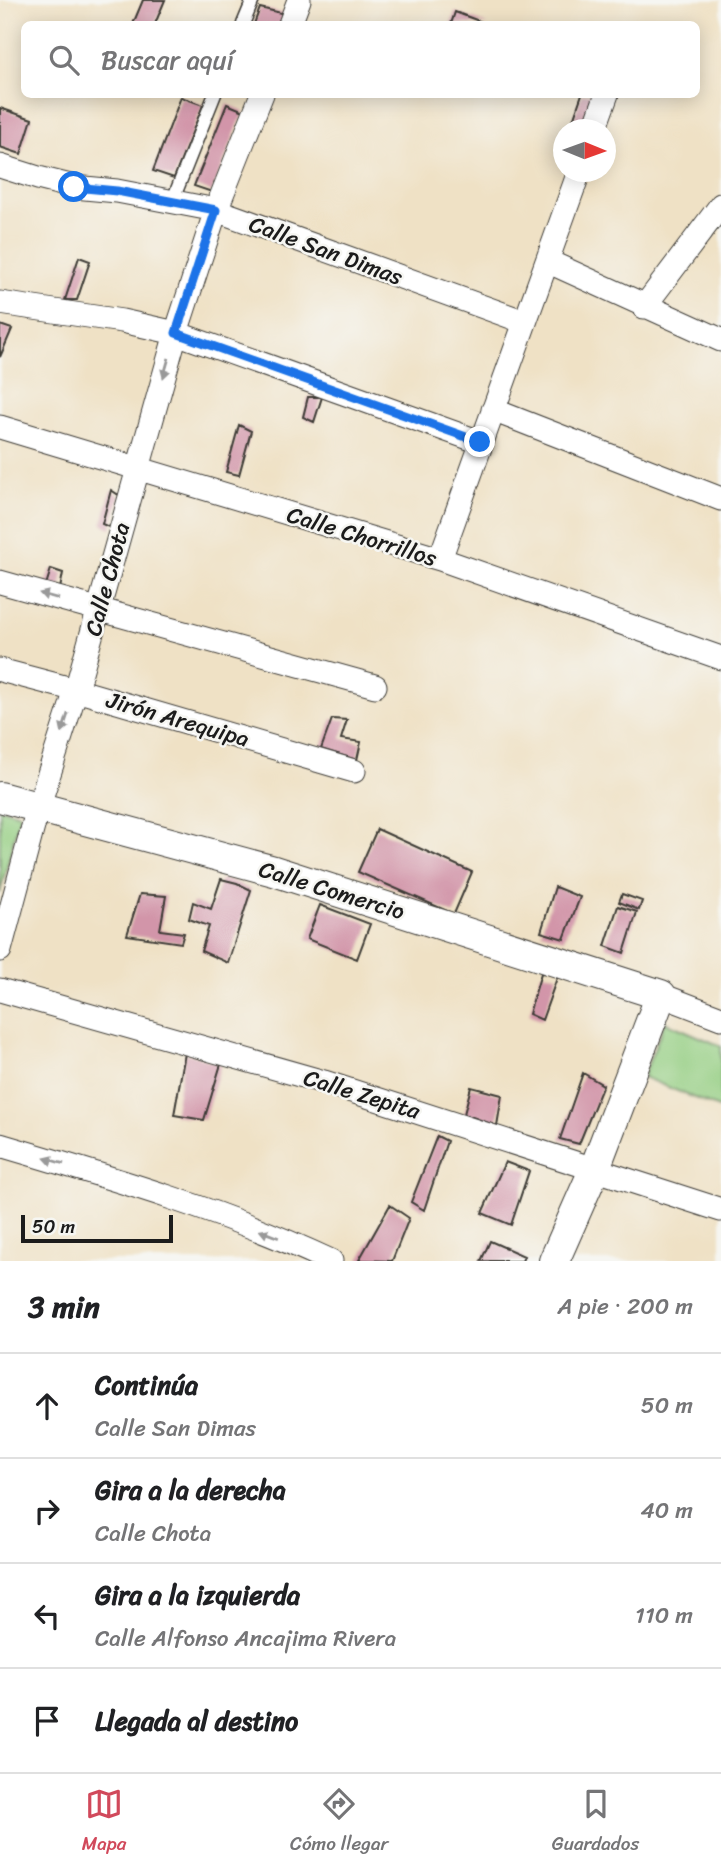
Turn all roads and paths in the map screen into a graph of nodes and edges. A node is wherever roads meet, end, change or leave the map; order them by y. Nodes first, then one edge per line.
1 (253, 0) edge
2 (299, 0) edge
3 (244, 21) edge
4 (291, 21) edge
5 (213, 98) edge
6 (260, 98) edge
7 (606, 98) edge
8 (598, 119) edge
9 (0, 166) edge
10 (575, 182) edge
11 (172, 202) junction
12 (721, 205) edge
13 (216, 210) junction
14 (547, 261) junction
15 (0, 303) edge
16 (644, 307) junction
17 (526, 322) junction
18 (176, 333) junction
19 (721, 340) edge
20 (493, 410) junction
21 (0, 427) edge
22 (480, 442) junction
23 (137, 469) junction
24 (721, 499) edge
25 (440, 559) junction
26 (0, 582) edge
27 (98, 611) junction
28 (721, 658) edge
29 (0, 670) edge
30 (375, 686) dead end
31 (76, 690) junction
32 (354, 771) dead end
33 (0, 797) edge
34 (38, 808) junction
35 (0, 950) edge
36 (0, 990) edge
37 (661, 995) junction
38 (721, 1018) edge
39 (0, 1145) edge
40 (595, 1168) junction
41 (721, 1210) edge
42 (331, 1261) edge
43 (554, 1261) edge

1 - 3 lane
2 - 4 street
5 - 11 lane
6 - 13 street, Calle Chota
7 - 8 street
9 - 11 street, Calle San Dimas
10 - 14 street
11 - 13 street, Calle San Dimas
12 - 16 street
13 - 17 street, Calle San Dimas
13 - 18 street, Calle Chota
14 - 16 street
14 - 17 street
15 - 18 street
16 - 19 street
17 - 20 street
18 - 22 street
18 -> 23 street, Calle Chota
20 - 22 street
20 - 24 street
21 - 23 street, Calle Chorrillos
22 - 25 street
23 - 25 street, Calle Chorrillos
23 - 27 street, Calle Chota
25 - 28 street, Calle Chorrillos
27 -> 26 street
27 - 30 street
27 - 31 street, Calle Chota
29 - 31 street, Jirón Arequipa
31 - 32 street, Jirón Arequipa
31 -> 34 street, Calle Chota
33 - 34 street, Calle Comercio
34 - 35 street, Calle Chota
34 - 37 street, Calle Comercio
36 - 40 street, Calle Zepita
37 - 38 street
37 - 40 street
42 -> 39 street
40 - 41 street, Calle Zepita
40 - 43 street

